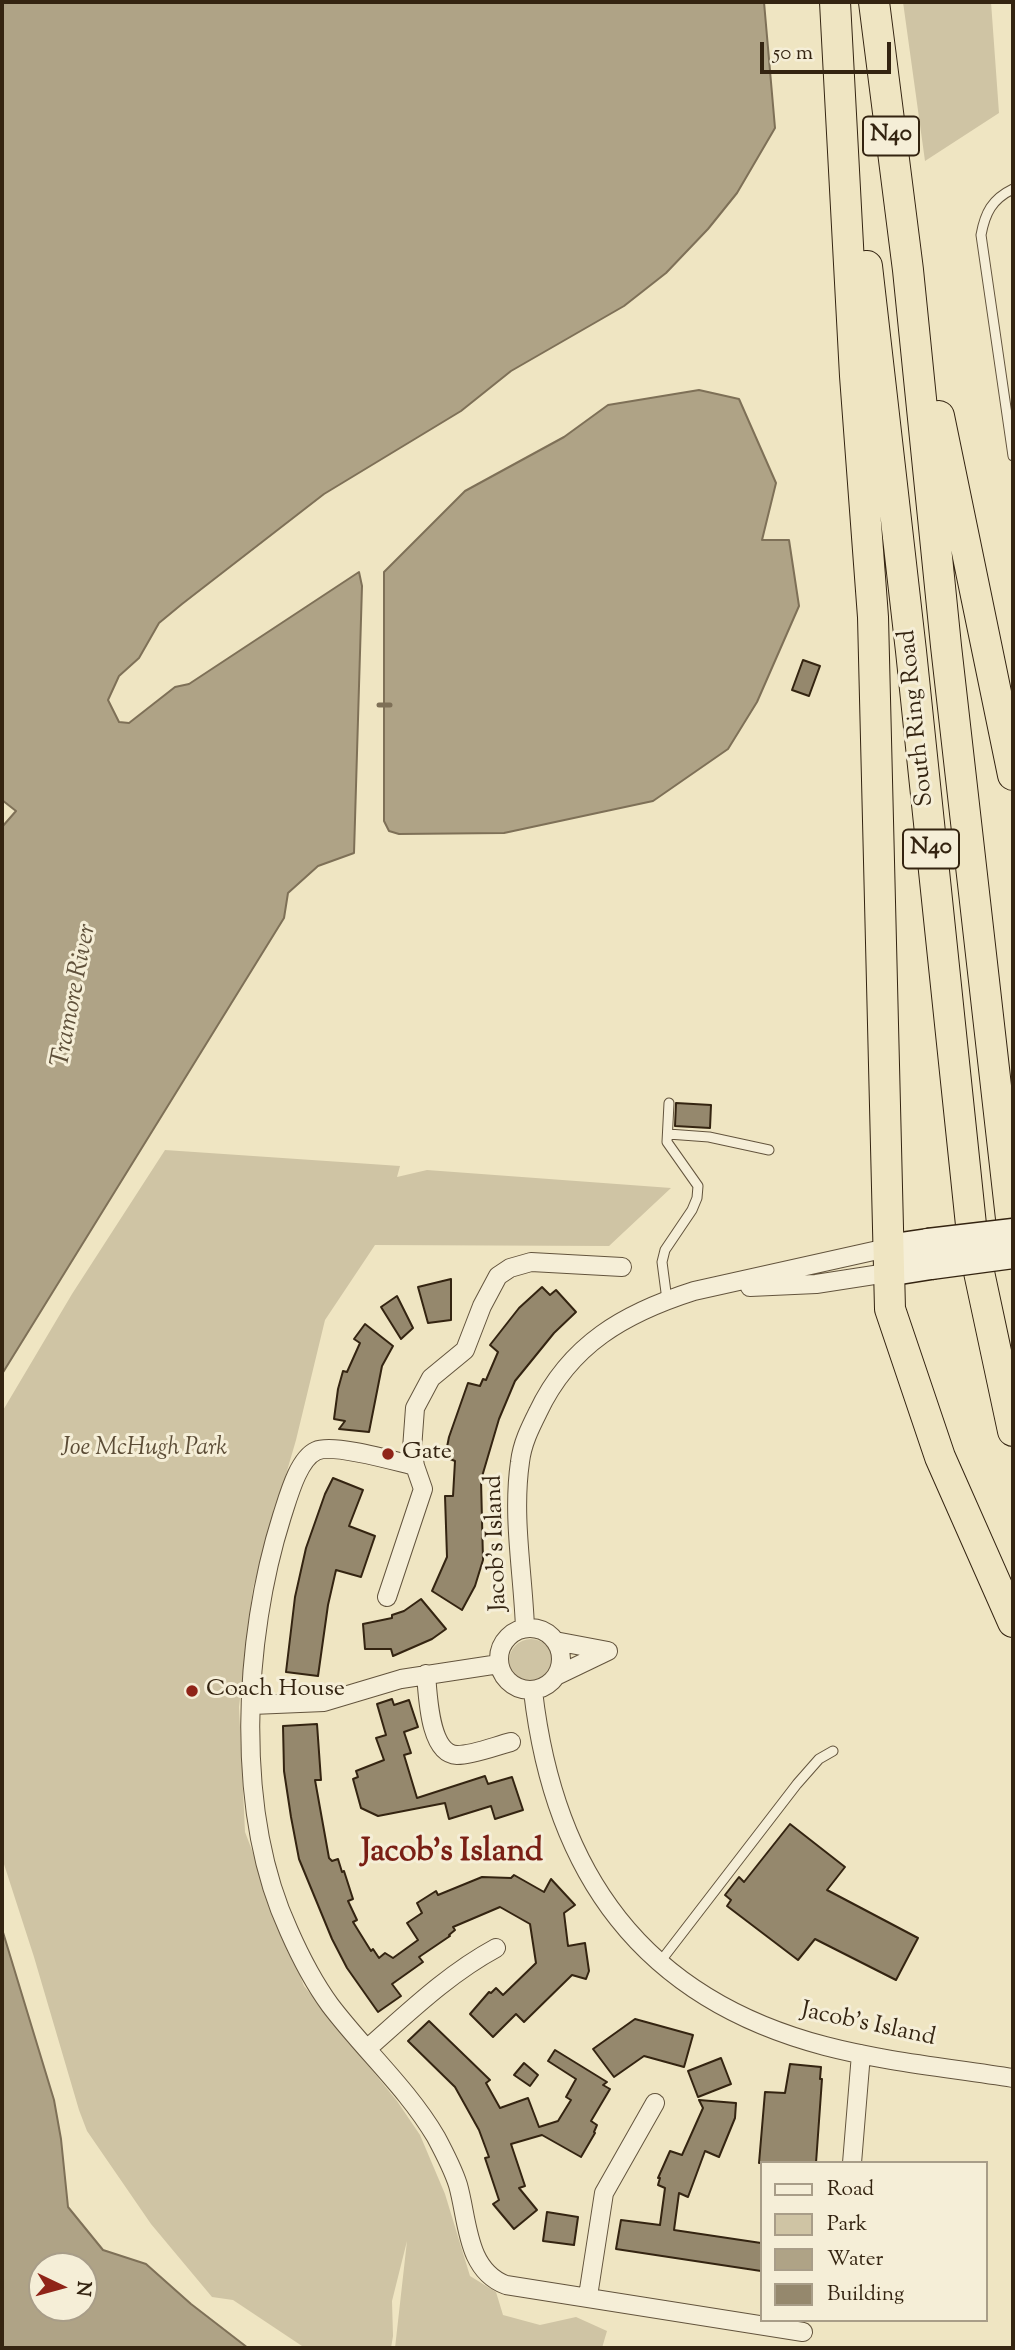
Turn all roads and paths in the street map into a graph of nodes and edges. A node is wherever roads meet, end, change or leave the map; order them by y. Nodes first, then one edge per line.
1 (835, 2) edge
2 (874, 2) edge
3 (1013, 189) edge
4 (867, 264) junction
5 (908, 271) junction
6 (1013, 456) edge
7 (873, 617) junction
8 (1013, 775) edge
9 (669, 1103) dead end
10 (668, 1134) junction
11 (769, 1150) dead end
12 (1013, 1234) edge
13 (930, 1254) junction
14 (1013, 1255) edge
15 (887, 1261) junction
16 (622, 1267) dead end
17 (694, 1291) junction
18 (667, 1300) junction
19 (1013, 1431) edge
20 (415, 1465) junction
21 (387, 1597) dead end
22 (1013, 1622) edge
23 (525, 1628) junction
24 (555, 1641) junction
25 (499, 1664) junction
26 (426, 1674) junction
27 (556, 1676) junction
28 (533, 1691) junction
29 (252, 1705) junction
30 (511, 1742) dead end
31 (833, 1751) dead end
32 (496, 1948) dead end
33 (660, 1962) junction
34 (368, 2048) junction
35 (861, 2054) junction
36 (1013, 2078) edge
37 (655, 2103) dead end
38 (852, 2161) edge
39 (588, 2296) junction
40 (803, 2332) dead end

1 - 4 highway, South Ring Road / N40
1 - 7 highway
2 - 5 highway, South Ring Road / N40
3 - 6 lane
4 - 7 highway
4 - 19 highway, South Ring Road / N40
5 - 8 highway
5 - 12 highway, South Ring Road / N40
7 - 15 highway
9 - 10 lane
10 - 11 lane
10 - 18 lane
12 - 13 main road, bridge
13 - 14 main road, bridge
13 - 15 main road
15 - 17 street, Jacob's Island
15 - 17 street, Jacob's Island
15 - 22 highway
16 - 20 street
17 - 18 street, Jacob's Island
18 - 23 street, Jacob's Island
20 - 21 street
20 - 29 street
23 - 24 street
23 - 25 street
24 - 27 street
24 - 27 street
25 - 26 street
25 - 28 street
26 - 29 street
26 - 30 street
27 - 28 street
28 - 33 street, Jacob's Island
29 - 34 street
31 - 33 lane
32 - 34 street
33 - 35 street, Jacob's Island
34 - 39 street
35 - 36 street, Jacob's Island
35 - 38 street
37 - 39 street
39 - 40 street

